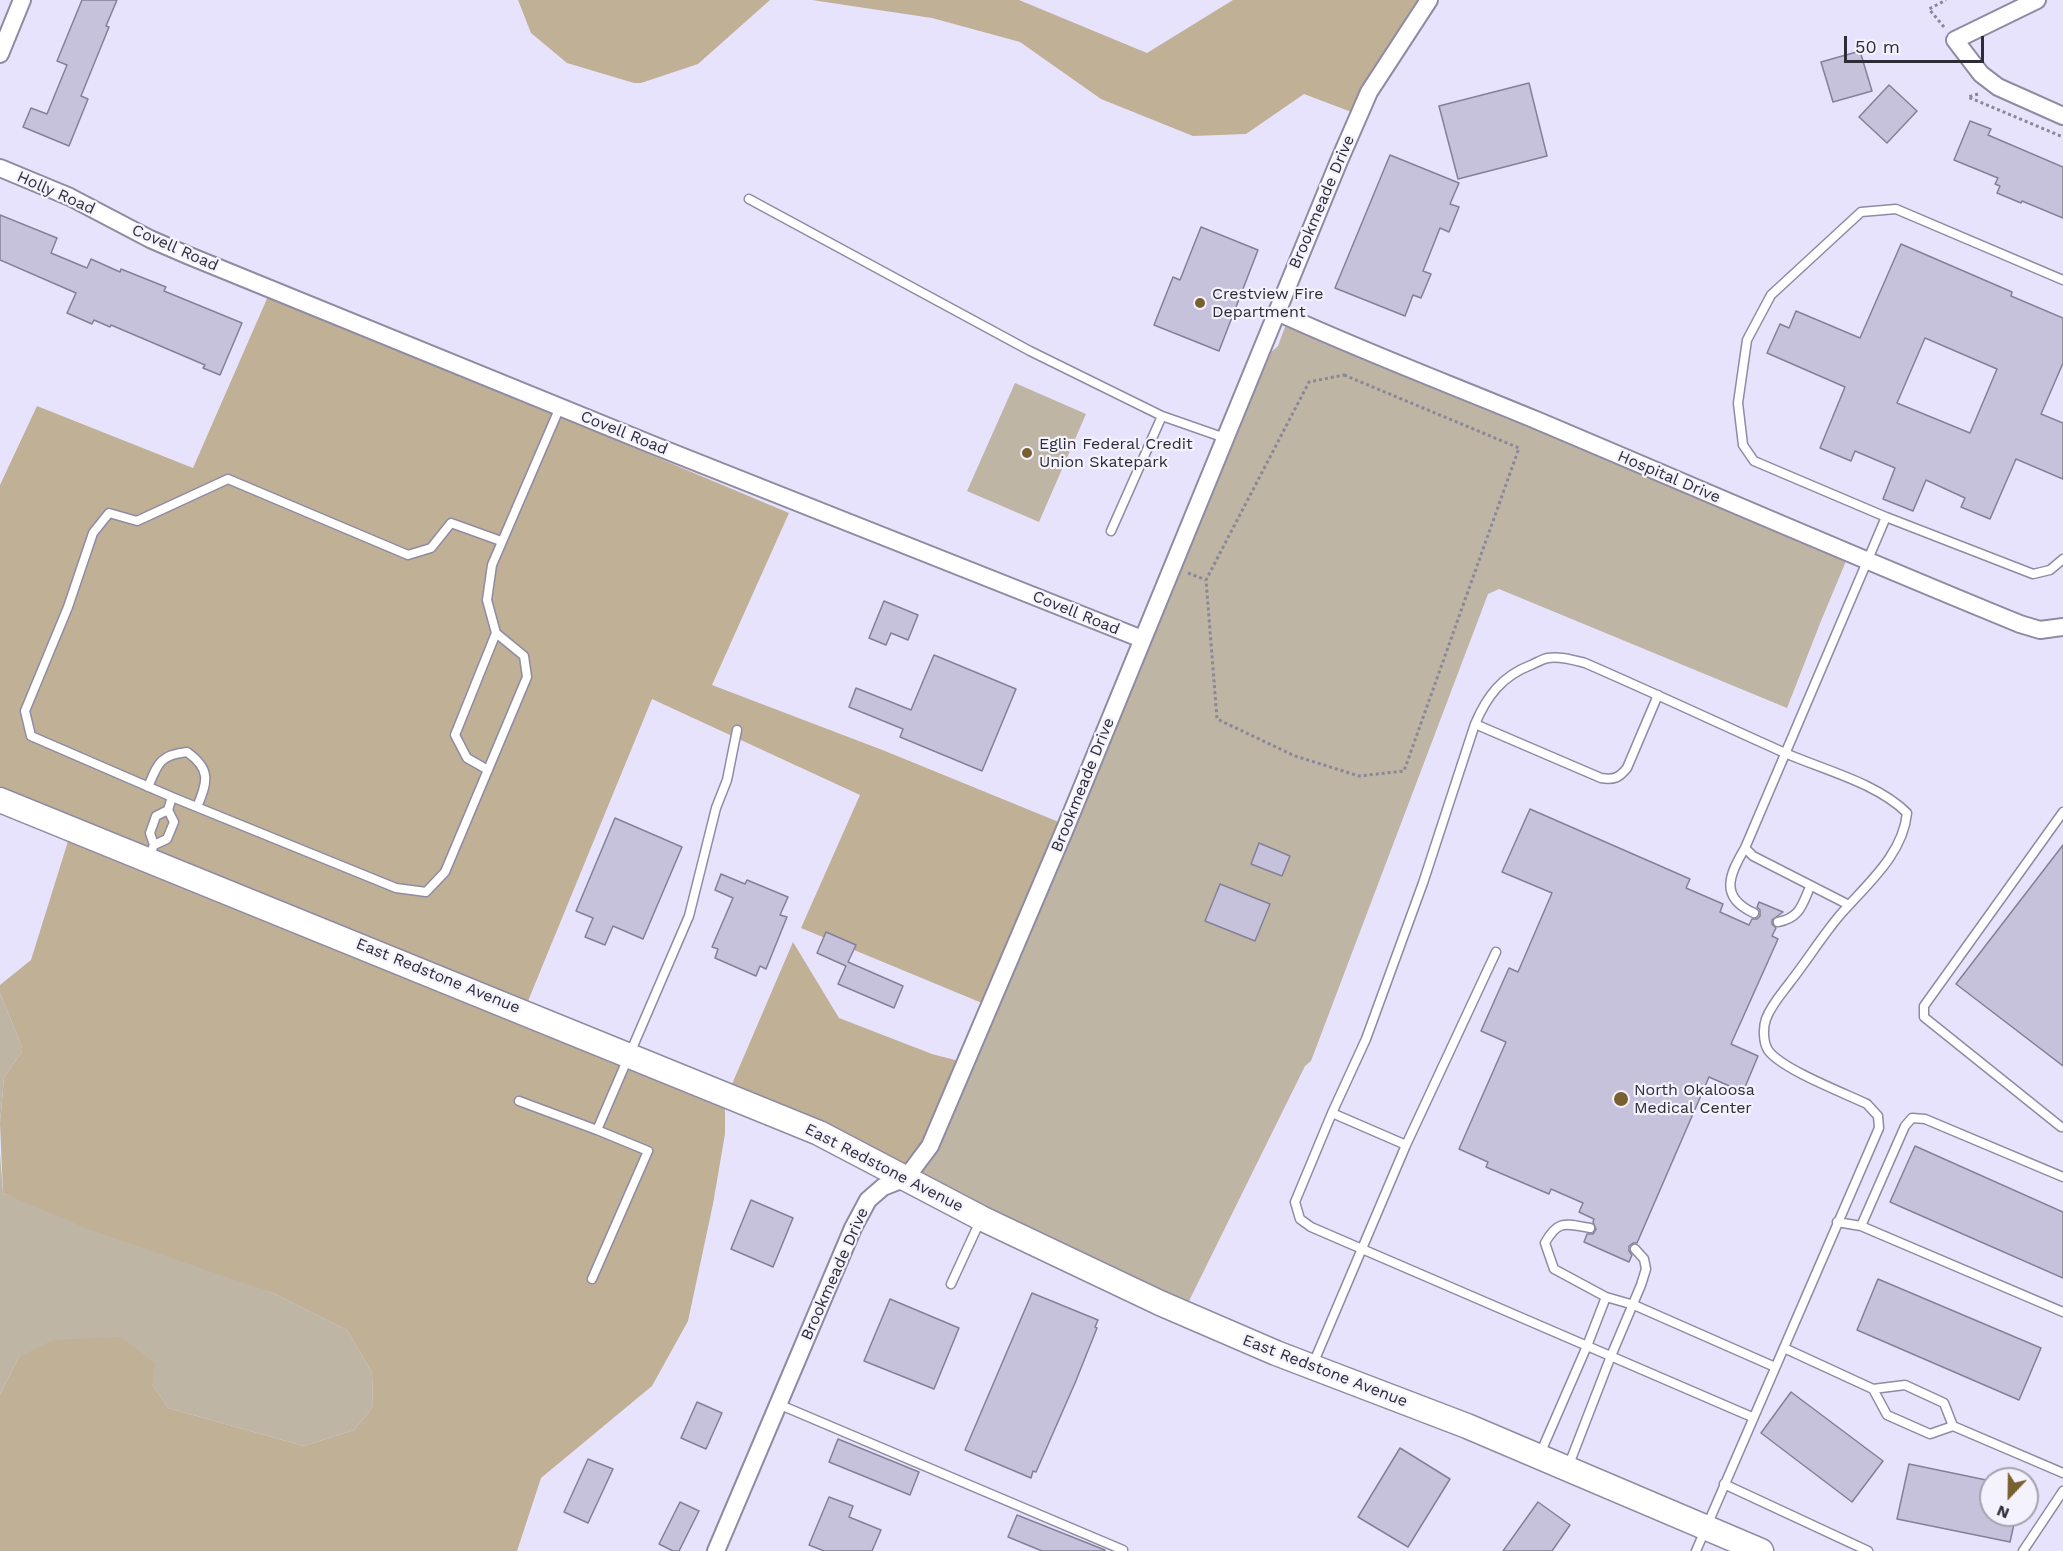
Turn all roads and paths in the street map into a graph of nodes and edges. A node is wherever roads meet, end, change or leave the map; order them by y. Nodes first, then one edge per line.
1 (22, 0) edge
2 (1429, 0) edge
3 (1946, 0) edge
4 (2037, 0) edge
5 (1955, 40) junction
6 (0, 54) edge
7 (2063, 116) edge
8 (0, 168) edge
9 (749, 199) dead end
10 (111, 218) joint
11 (2063, 280) edge
12 (1277, 312) junction
13 (560, 407) junction
14 (1162, 416) junction
15 (1225, 438) junction
16 (1886, 517) junction
17 (1111, 531) dead end
18 (501, 542) junction
19 (2063, 559) edge
20 (1867, 562) junction
21 (2063, 627) edge
22 (496, 633) junction
23 (1142, 639) junction
24 (1659, 696) junction
25 (1475, 724) junction
26 (737, 730) dead end
27 (1786, 753) junction
28 (1294, 756) joint
29 (488, 770) junction
30 (148, 787) junction
31 (172, 797) junction
32 (0, 800) edge
33 (197, 807) junction
34 (168, 810) junction
35 (2063, 812) edge
36 (1745, 849) junction
37 (151, 852) junction
38 (1810, 886) junction
39 (1849, 905) junction
40 (1754, 913) dead end
41 (1778, 922) dead end
42 (1496, 952) dead end
43 (629, 1054) junction
44 (519, 1101) dead end
45 (1332, 1113) junction
46 (2062, 1126) edge
47 (597, 1130) junction
48 (1406, 1145) junction
49 (2063, 1177) edge
50 (906, 1178) junction
51 (981, 1218) junction
52 (1837, 1222) junction
53 (1861, 1226) junction
54 (1590, 1228) dead end
55 (1361, 1250) junction
56 (1635, 1250) dead end
57 (592, 1279) dead end
58 (951, 1284) dead end
59 (1606, 1297) junction
60 (1634, 1305) junction
61 (2063, 1312) edge
62 (1587, 1346) junction
63 (1784, 1348) junction
64 (1611, 1356) junction
65 (1311, 1367) junction
66 (1775, 1367) junction
67 (1873, 1389) junction
68 (778, 1404) junction
69 (1752, 1417) junction
70 (1953, 1426) junction
71 (1539, 1456) junction
72 (1567, 1468) junction
73 (2063, 1473) edge
74 (1724, 1484) junction
75 (2063, 1491) edge
76 (1705, 1527) junction
77 (1124, 1550) edge
78 (716, 1551) edge
79 (1696, 1551) edge
80 (1761, 1551) edge
81 (1868, 1551) edge
82 (2023, 1551) edge

1 - 6 street
2 - 12 street, Brookmeade Drive
3 - 5 path
4 - 5 street
5 - 7 street
8 - 10 street, Holly Road
9 - 14 lane
10 - 13 street, Covell Road
11 - 16 lane
12 - 15 street, Brookmeade Drive
12 - 20 street, Hospital Drive
13 - 18 lane
13 - 23 street, Covell Road
14 - 15 lane
14 - 17 lane
15 - 23 street, Brookmeade Drive
16 - 19 lane
16 - 20 lane
18 - 22 lane
18 - 30 lane
20 - 21 street, Hospital Drive
20 - 27 lane
22 - 29 lane
22 - 29 lane
23 - 50 street, Brookmeade Drive
24 - 25 lane
24 - 25 lane
24 - 27 lane
25 - 45 lane
26 - 43 lane
27 - 36 lane
27 - 39 lane
28 - 28 path
29 - 33 lane
30 - 31 lane
30 - 33 lane
31 - 33 lane
31 - 34 lane
32 - 37 street, East Redstone Avenue
34 - 37 lane
34 - 37 lane
35 - 46 lane
36 - 38 lane
36 - 40 lane
37 - 43 street, East Redstone Avenue
38 - 39 lane
38 - 41 lane
39 - 52 lane
42 - 48 lane
43 - 47 lane
43 - 50 street, East Redstone Avenue
44 - 47 lane
45 - 48 lane
45 - 55 lane
47 - 57 lane
48 - 55 lane
49 - 53 lane
50 - 51 street, East Redstone Avenue
50 - 68 street, Brookmeade Drive
51 - 58 lane
51 - 65 street, East Redstone Avenue
52 - 53 lane
52 - 63 lane
53 - 61 lane
54 - 59 lane
55 - 62 lane
55 - 65 lane
56 - 60 lane
59 - 60 lane
59 - 62 lane
60 - 64 lane
60 - 66 lane
62 - 64 lane
62 - 71 lane
63 - 66 lane
63 - 67 lane
64 - 69 lane
64 - 72 lane
65 - 71 street, East Redstone Avenue
66 - 69 lane
67 - 70 lane
67 - 70 lane
68 - 77 lane
68 - 78 street, Brookmeade Drive
69 - 74 lane
70 - 73 lane
71 - 72 street, East Redstone Avenue
72 - 76 street, East Redstone Avenue
74 - 76 lane
74 - 81 lane
75 - 82 lane
76 - 79 lane
76 - 80 street, East Redstone Avenue

